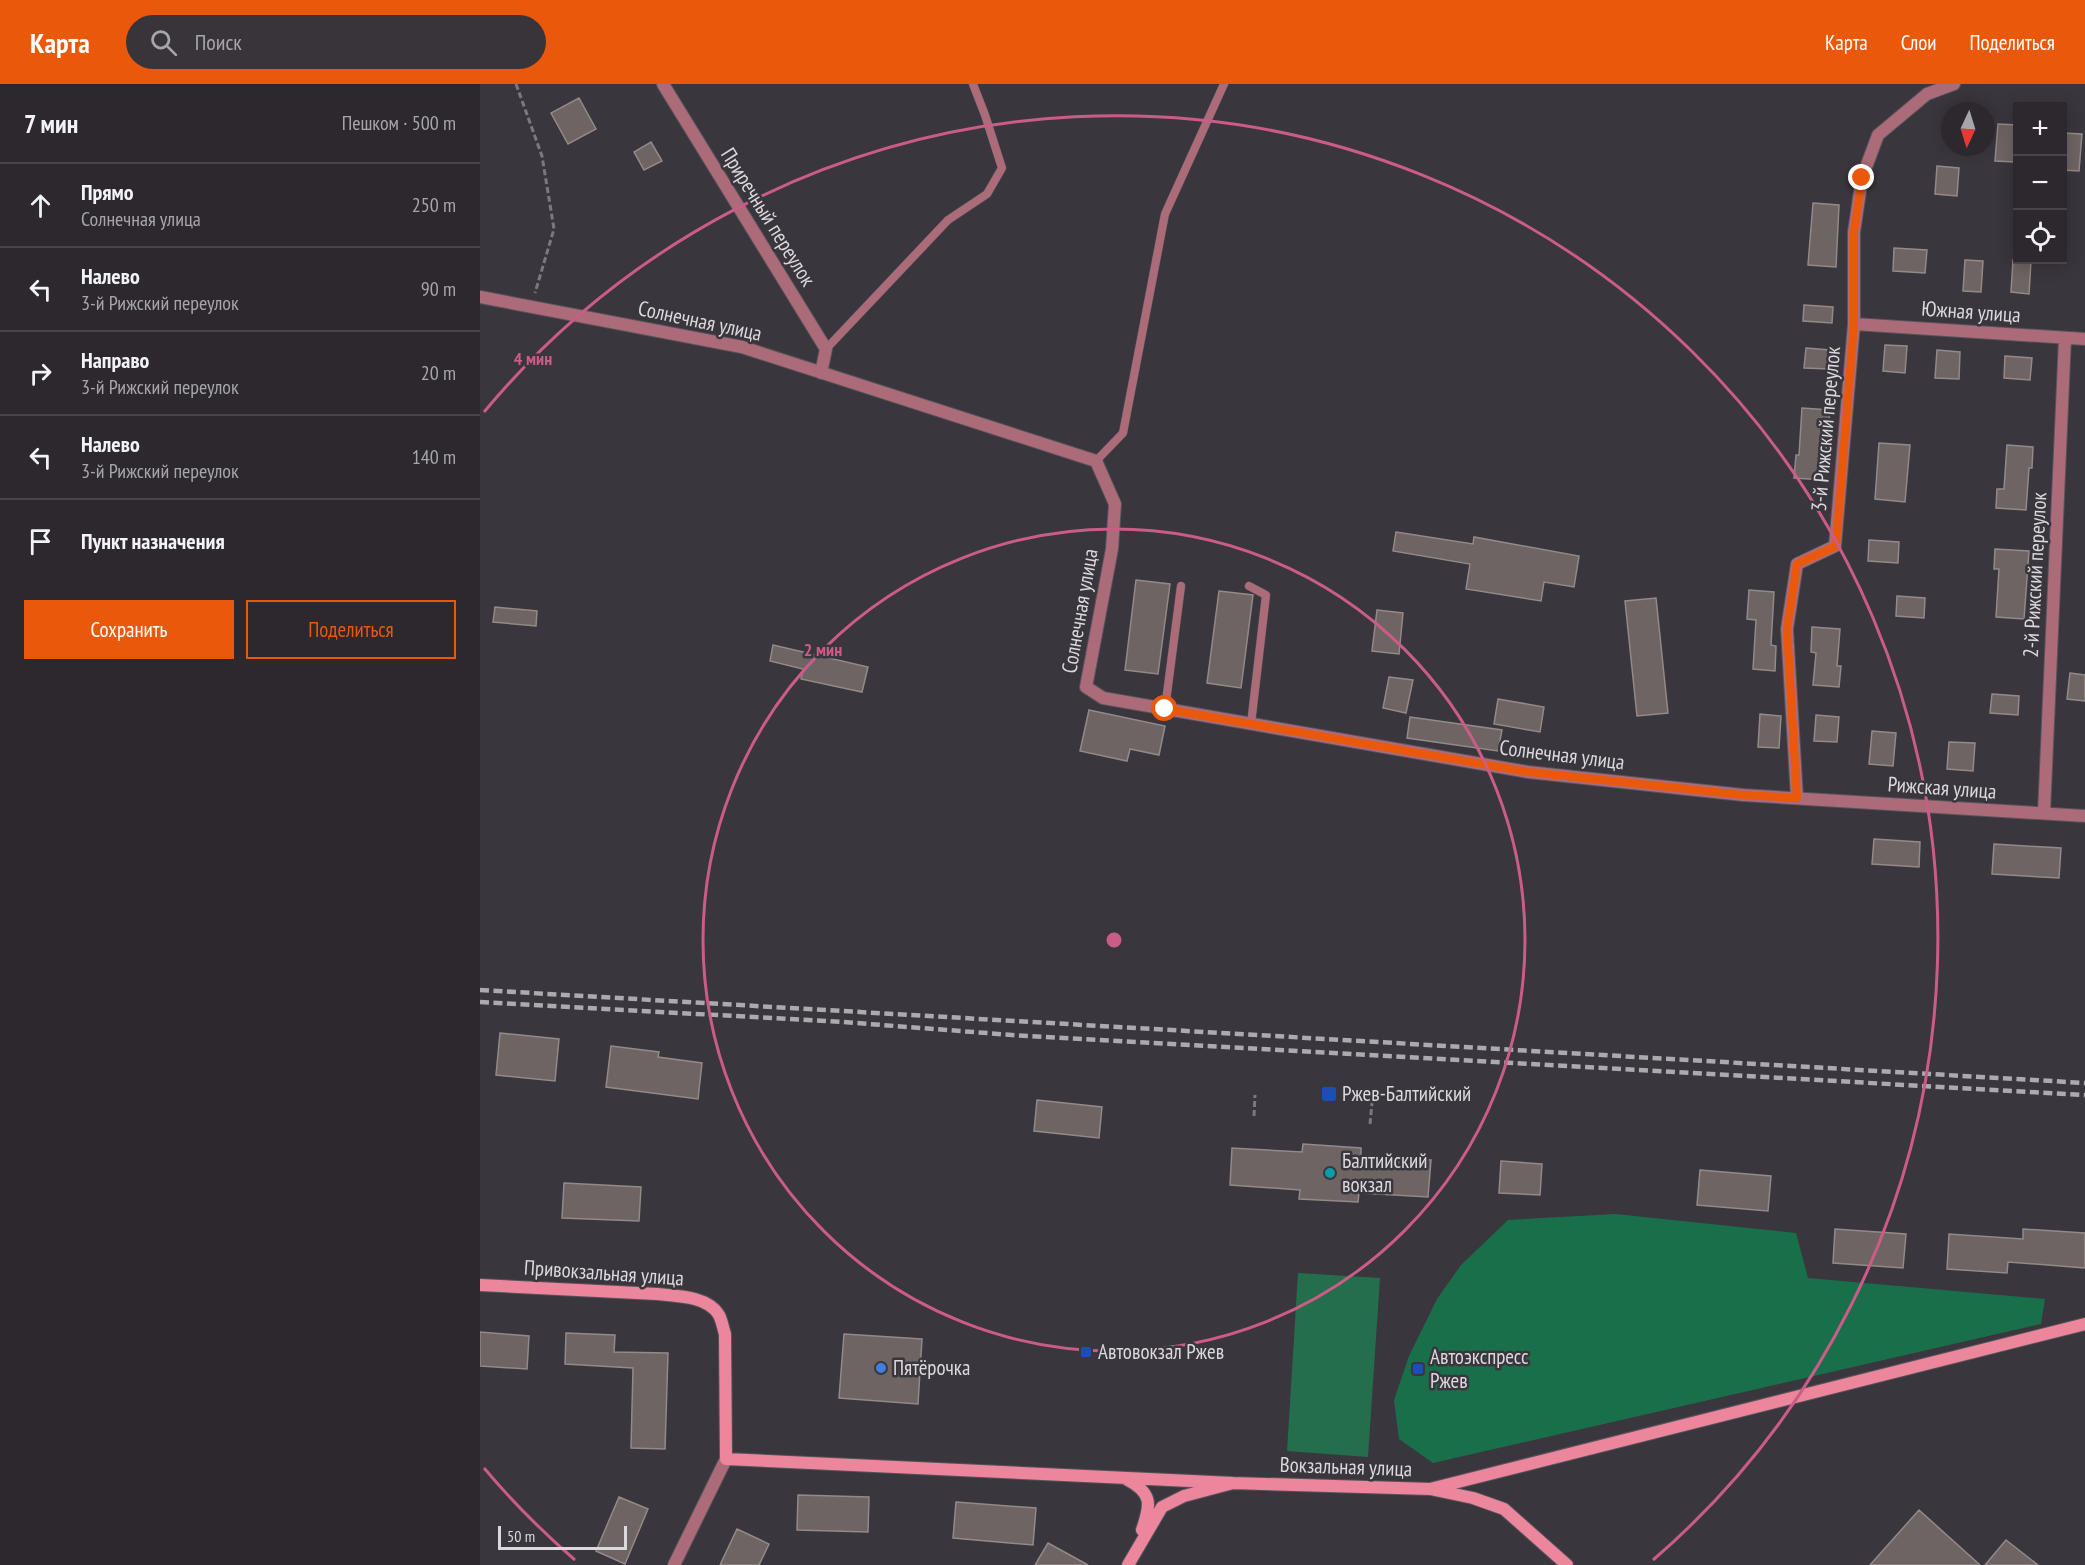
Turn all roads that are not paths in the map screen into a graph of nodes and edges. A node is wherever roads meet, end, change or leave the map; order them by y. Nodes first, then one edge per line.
1 (663, 84) edge
2 (973, 84) edge
3 (1224, 84) edge
4 (1954, 84) edge
5 (480, 297) edge
6 (1854, 324) junction
7 (2065, 338) junction
8 (2085, 339) edge
9 (826, 349) junction
10 (821, 373) junction
11 (1096, 461) junction
12 (1181, 586) dead end
13 (1250, 586) dead end
14 (1165, 709) junction
15 (1251, 724) junction
16 (1797, 798) junction
17 (2044, 813) junction
18 (2085, 816) edge
19 (480, 1285) edge
20 (2085, 1324) edge
21 (726, 1459) junction
22 (1124, 1478) junction
23 (1233, 1483) junction
24 (1430, 1489) junction
25 (1130, 1561) edge
26 (674, 1565) edge
27 (1567, 1565) edge

1 - 9 street, Приречный переулок
2 - 9 lane
3 - 11 lane
4 - 6 street, 3-й Рижский переулок
5 - 10 street, Солнечная улица
6 - 7 street, Южная улица
6 - 16 street, 3-й Рижский переулок
7 - 8 street, Южная улица
7 - 17 street, 2-й Рижский переулок
9 - 10 street
10 - 11 street, Солнечная улица
11 - 14 street, Солнечная улица
12 - 14 lane
13 - 15 lane
14 - 15 street, Солнечная улица
15 - 16 street, Солнечная улица
16 - 17 street, Рижская улица
17 - 18 street, Рижская улица
19 - 21 street, Привокзальная улица
20 - 24 street
21 - 22 street
21 - 26 street
22 - 23 street
22 - 25 street
23 - 24 street, Вокзальная улица
23 - 25 street, Вокзальная улица
24 - 27 street, Вокзальная улица

